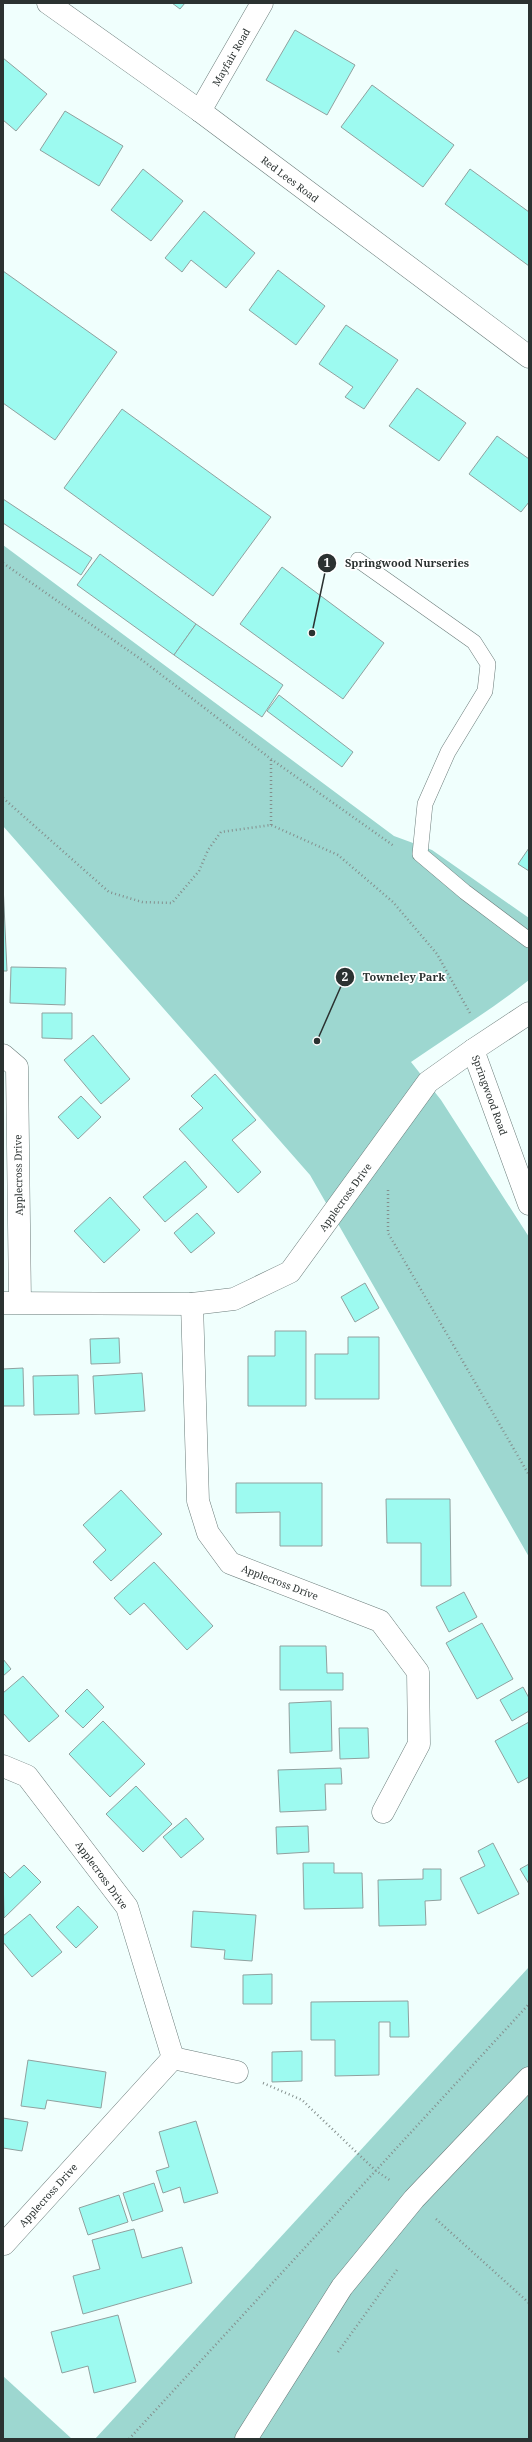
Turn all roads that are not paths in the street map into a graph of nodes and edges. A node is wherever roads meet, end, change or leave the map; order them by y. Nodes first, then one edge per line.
1 (48, 3) edge
2 (262, 3) edge
3 (200, 111) junction
4 (529, 358) edge
5 (358, 560) dead end
6 (529, 940) edge
7 (529, 1013) edge
8 (481, 1045) junction
9 (3, 1055) edge
10 (529, 1204) edge
11 (11, 1302) edge
12 (192, 1304) junction
13 (3, 1766) edge
14 (383, 1812) dead end
15 (173, 2058) junction
16 (237, 2072) road end
17 (529, 2078) edge
18 (4, 2244) edge
19 (246, 2439) edge

1 - 3 street, Red Lees Road
2 - 3 street, Mayfair Road
3 - 4 street, Red Lees Road
5 - 6 lane
7 - 8 street, Springwood Road
8 - 10 street, Springwood Road
8 - 12 street, Applecross Drive
9 - 11 street, Applecross Drive
11 - 12 street, Applecross Drive
12 - 14 street, Applecross Drive
13 - 15 street, Applecross Drive
15 - 16 street
15 - 18 street, Applecross Drive
17 - 19 street

